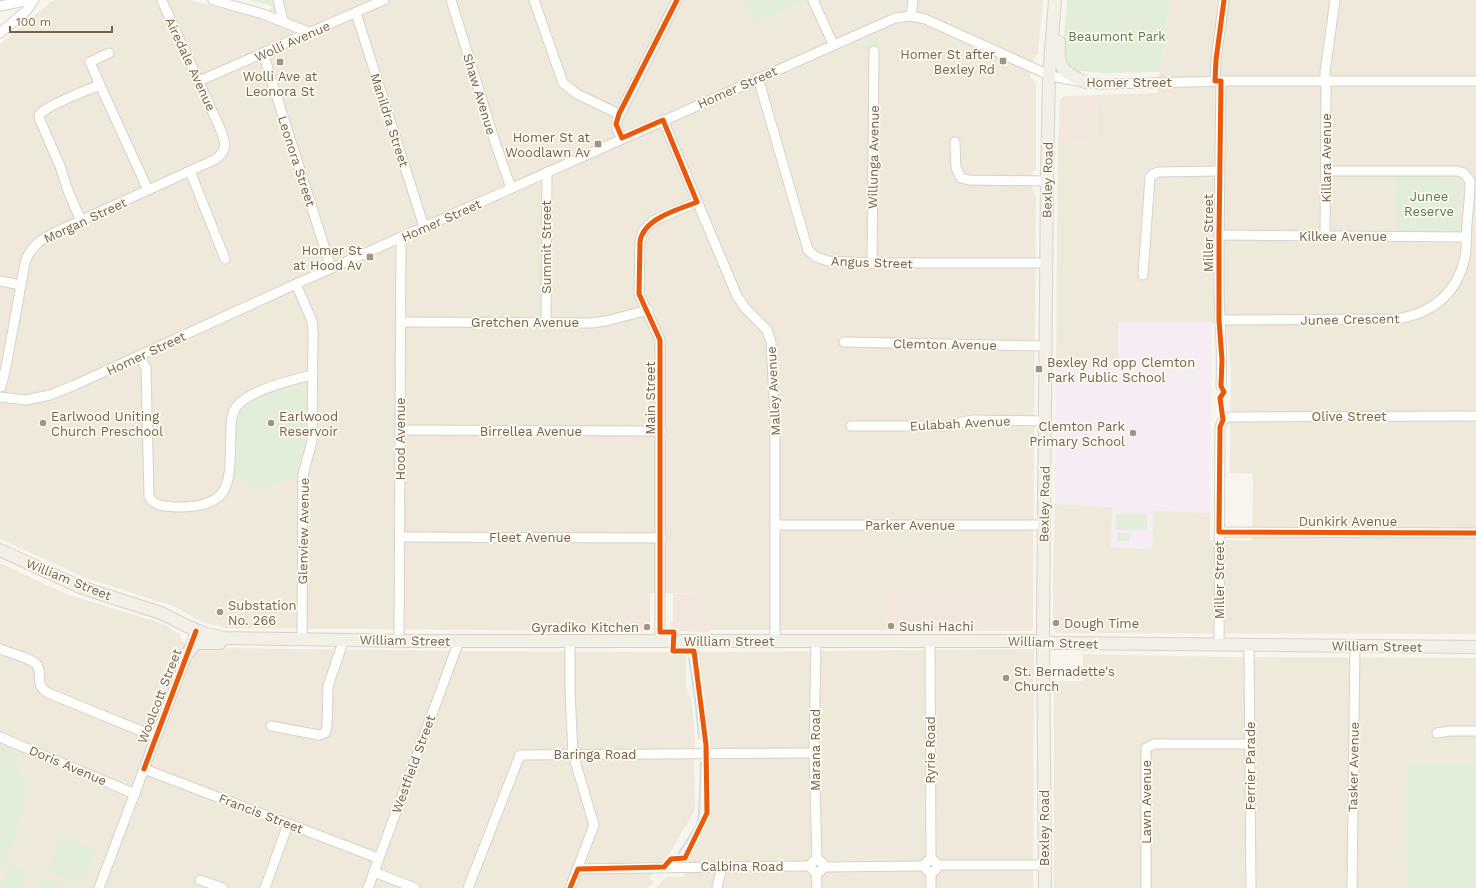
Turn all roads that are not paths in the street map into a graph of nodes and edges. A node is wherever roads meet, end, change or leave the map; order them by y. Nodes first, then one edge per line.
1 (30, 0) edge
2 (34, 0) edge
3 (213, 0) edge
4 (278, 0) edge
5 (384, 0) edge
6 (450, 0) edge
7 (534, 0) edge
8 (677, 0) edge
9 (813, 0) edge
10 (913, 0) edge
11 (1055, 0) edge
12 (1224, 0) edge
13 (1335, 0) edge
14 (162, 1) dead end
15 (365, 4) edge
16 (0, 6) edge
17 (356, 13) junction
18 (911, 16) junction
19 (1054, 16) junction
20 (283, 21) junction
21 (0, 33) edge
22 (311, 33) junction
23 (833, 44) junction
24 (874, 51) dead end
25 (109, 53) dead end
26 (263, 54) junction
27 (1049, 74) junction
28 (758, 78) junction
29 (199, 81) junction
30 (1218, 81) junction
31 (1325, 81) junction
32 (1476, 81) edge
33 (1085, 82) junction
34 (100, 85) junction
35 (620, 114) junction
36 (663, 120) junction
37 (219, 126) joint
38 (622, 138) junction
39 (955, 142) dead end
40 (190, 171) junction
41 (1220, 171) junction
42 (1326, 171) junction
43 (547, 172) junction
44 (1047, 181) junction
45 (511, 188) junction
46 (148, 190) junction
47 (697, 202) junction
48 (81, 221) junction
49 (424, 227) junction
50 (1219, 235) junction
51 (1325, 236) junction
52 (1466, 237) junction
53 (401, 238) junction
54 (225, 259) dead end
55 (872, 263) junction
56 (1046, 263) junction
57 (331, 268) junction
58 (1143, 275) dead end
59 (0, 281) edge
60 (296, 284) junction
61 (21, 285) junction
62 (648, 310) junction
63 (1219, 320) junction
64 (401, 322) junction
65 (546, 322) junction
66 (844, 342) dead end
67 (1046, 346) junction
68 (139, 356) junction
69 (312, 375) junction
70 (1221, 386) dead end
71 (3, 391) edge
72 (1476, 416) edge
73 (1223, 420) joint
74 (1044, 421) junction
75 (851, 426) dead end
76 (400, 430) junction
77 (661, 431) junction
78 (775, 525) junction
79 (1044, 525) junction
80 (1219, 532) junction
81 (1476, 533) edge
82 (400, 537) junction
83 (661, 538) junction
84 (0, 550) edge
85 (196, 631) junction
86 (250, 638) junction
87 (302, 638) junction
88 (344, 639) junction
89 (398, 640) junction
90 (775, 640) junction
91 (930, 640) junction
92 (459, 641) junction
93 (570, 641) junction
94 (660, 641) junction
95 (816, 641) junction
96 (1043, 642) junction
97 (1219, 644) junction
98 (1249, 645) junction
99 (1355, 646) junction
100 (1476, 647) edge
101 (0, 649) edge
102 (186, 655) junction
103 (271, 726) dead end
104 (1476, 731) edge
105 (1437, 733) dead end
106 (156, 737) junction
107 (0, 738) edge
108 (1249, 744) junction
109 (814, 753) junction
110 (573, 754) junction
111 (144, 769) junction
112 (135, 794) junction
113 (288, 824) junction
114 (378, 858) junction
115 (1044, 865) junction
116 (722, 866) junction
117 (816, 866) junction
118 (931, 866) junction
119 (578, 869) junction
120 (374, 872) junction
121 (200, 880) dead end
122 (99, 888) edge
123 (223, 888) edge
124 (265, 888) edge
125 (368, 888) edge
126 (415, 888) edge
127 (468, 888) edge
128 (570, 888) edge
129 (717, 888) edge
130 (817, 888) edge
131 (931, 888) edge
132 (1045, 888) edge
133 (1146, 888) edge
134 (1251, 888) edge
135 (1352, 888) edge

1 - 16 street
2 - 21 street
3 - 20 street
4 - 20 street
5 - 15 street, Wolli Avenue
6 - 45 street, Shaw Avenue
7 - 35 street
8 - 35 street
9 - 23 street
10 - 18 street
11 - 19 main road, Bexley Road
12 - 30 street, Miller Street
13 - 31 street, Killara Avenue
14 - 29 street, Airedale Avenue
15 - 17 street, Wolli Avenue
17 - 22 street, Wolli Avenue
17 - 49 street, Manildra Street
18 - 23 street, Homer Street
18 - 27 street, Homer Street
19 - 27 main road, Bexley Road
19 - 33 main road
20 - 22 street
22 - 26 street, Wolli Avenue
23 - 28 street, Homer Street
24 - 55 street, Willunga Avenue
25 - 34 street
26 - 29 street, Wolli Avenue
26 - 57 street, Leonora Street
27 - 33 street, Homer Street
27 - 44 main road, Bexley Road
28 - 36 street, Homer Street
28 - 55 street, Angus Street
29 - 37 street, Airedale Avenue
30 - 31 street, Homer Street
30 - 33 street, Homer Street
30 - 41 street, Miller Street
31 - 32 street, Homer Street
31 - 42 street, Killara Avenue
34 - 46 street
34 - 48 street
35 - 38 street
36 - 38 street, Homer Street
36 - 47 street, Malley Avenue
37 - 40 street, Morgan Street
38 - 43 street, Homer Street
39 - 44 street
40 - 46 street, Morgan Street
40 - 54 street
41 - 50 street, Miller Street
41 - 58 street
42 - 51 street, Killara Avenue
42 - 52 street, Junee Crescent
43 - 45 street, Homer Street
43 - 65 street, Summit Street
44 - 56 main road, Bexley Road
45 - 49 street, Homer Street
46 - 48 street, Morgan Street
47 - 62 street, Main Street
47 - 78 street, Malley Avenue
48 - 61 street, Morgan Street
49 - 53 street, Homer Street
50 - 51 street, Kilkee Avenue
50 - 63 street, Miller Street
51 - 52 street, Kilkee Avenue
52 - 63 street, Junee Crescent
53 - 57 street, Homer Street
53 - 64 street, Hood Avenue
55 - 56 street, Angus Street
56 - 67 main road, Bexley Road
57 - 60 street, Homer Street
59 - 61 street
60 - 68 street, Homer Street
60 - 69 street, Glenview Avenue
61 - 71 street, Morgan Street
62 - 65 street, Gretchen Avenue
62 - 77 street, Main Street
63 - 70 street, Miller Street
64 - 65 street, Gretchen Avenue
64 - 76 street, Hood Avenue
66 - 67 street, Clemton Avenue
67 - 74 main road, Bexley Road
68 - 69 street
68 - 71 street, Homer Street
69 - 87 street, Glenview Avenue
72 - 73 street, Olive Street
73 - 80 street, Miller Street
74 - 75 street, Eulabah Avenue
74 - 79 main road, Bexley Road
76 - 77 street, Birrellea Avenue
76 - 82 street, Hood Avenue
77 - 83 street, Main Street
78 - 79 street, Parker Avenue
78 - 90 street, Malley Avenue
79 - 96 main road, Bexley Road
80 - 81 street, Dunkirk Avenue
80 - 97 street, Miller Street
82 - 83 street, Fleet Avenue
82 - 89 street, Hood Avenue
83 - 94 street, Main Street
84 - 85 main road, William Street
85 - 86 main road, William Street
85 - 102 street, Woolcott Street
86 - 87 main road, William Street
86 - 102 main road
87 - 88 main road, William Street
88 - 89 main road, William Street
88 - 103 street
89 - 92 main road, William Street
90 - 94 main road, William Street
90 - 95 main road, William Street
91 - 95 main road, William Street
91 - 96 main road, William Street
91 - 118 street, Ryrie Road
92 - 93 main road, William Street
92 - 114 street, Westfield Street
93 - 94 main road, William Street
93 - 110 street
95 - 109 street, Marana Road
96 - 97 main road, William Street
96 - 115 main road, Bexley Road
97 - 98 main road, William Street
98 - 99 main road, William Street
98 - 108 street, Ferrier Parade
99 - 100 main road, William Street
99 - 135 street, Tasker Avenue
101 - 106 street
102 - 106 street, Woolcott Street
104 - 105 street
106 - 111 street, Woolcott Street
107 - 112 street, Doris Avenue
108 - 133 street, Lawn Avenue
108 - 134 street, Ferrier Parade
109 - 110 street, Baringa Road
109 - 117 street, Marana Road
110 - 119 street
110 - 127 street, Baringa Road
111 - 112 street, Woolcott Street
111 - 113 street, Francis Street
112 - 122 street, Woolcott Street
113 - 114 street, Francis Street
113 - 124 street
114 - 120 street, Westfield Street
115 - 118 street, Calbina Road
115 - 132 main road, Bexley Road
116 - 117 street, Calbina Road
116 - 119 street, Calbina Road
116 - 129 street
117 - 118 street, Calbina Road
117 - 130 street, Marana Road
118 - 131 street, Ryrie Road
119 - 128 street
120 - 125 street, Westfield Street
120 - 126 street
121 - 123 street

